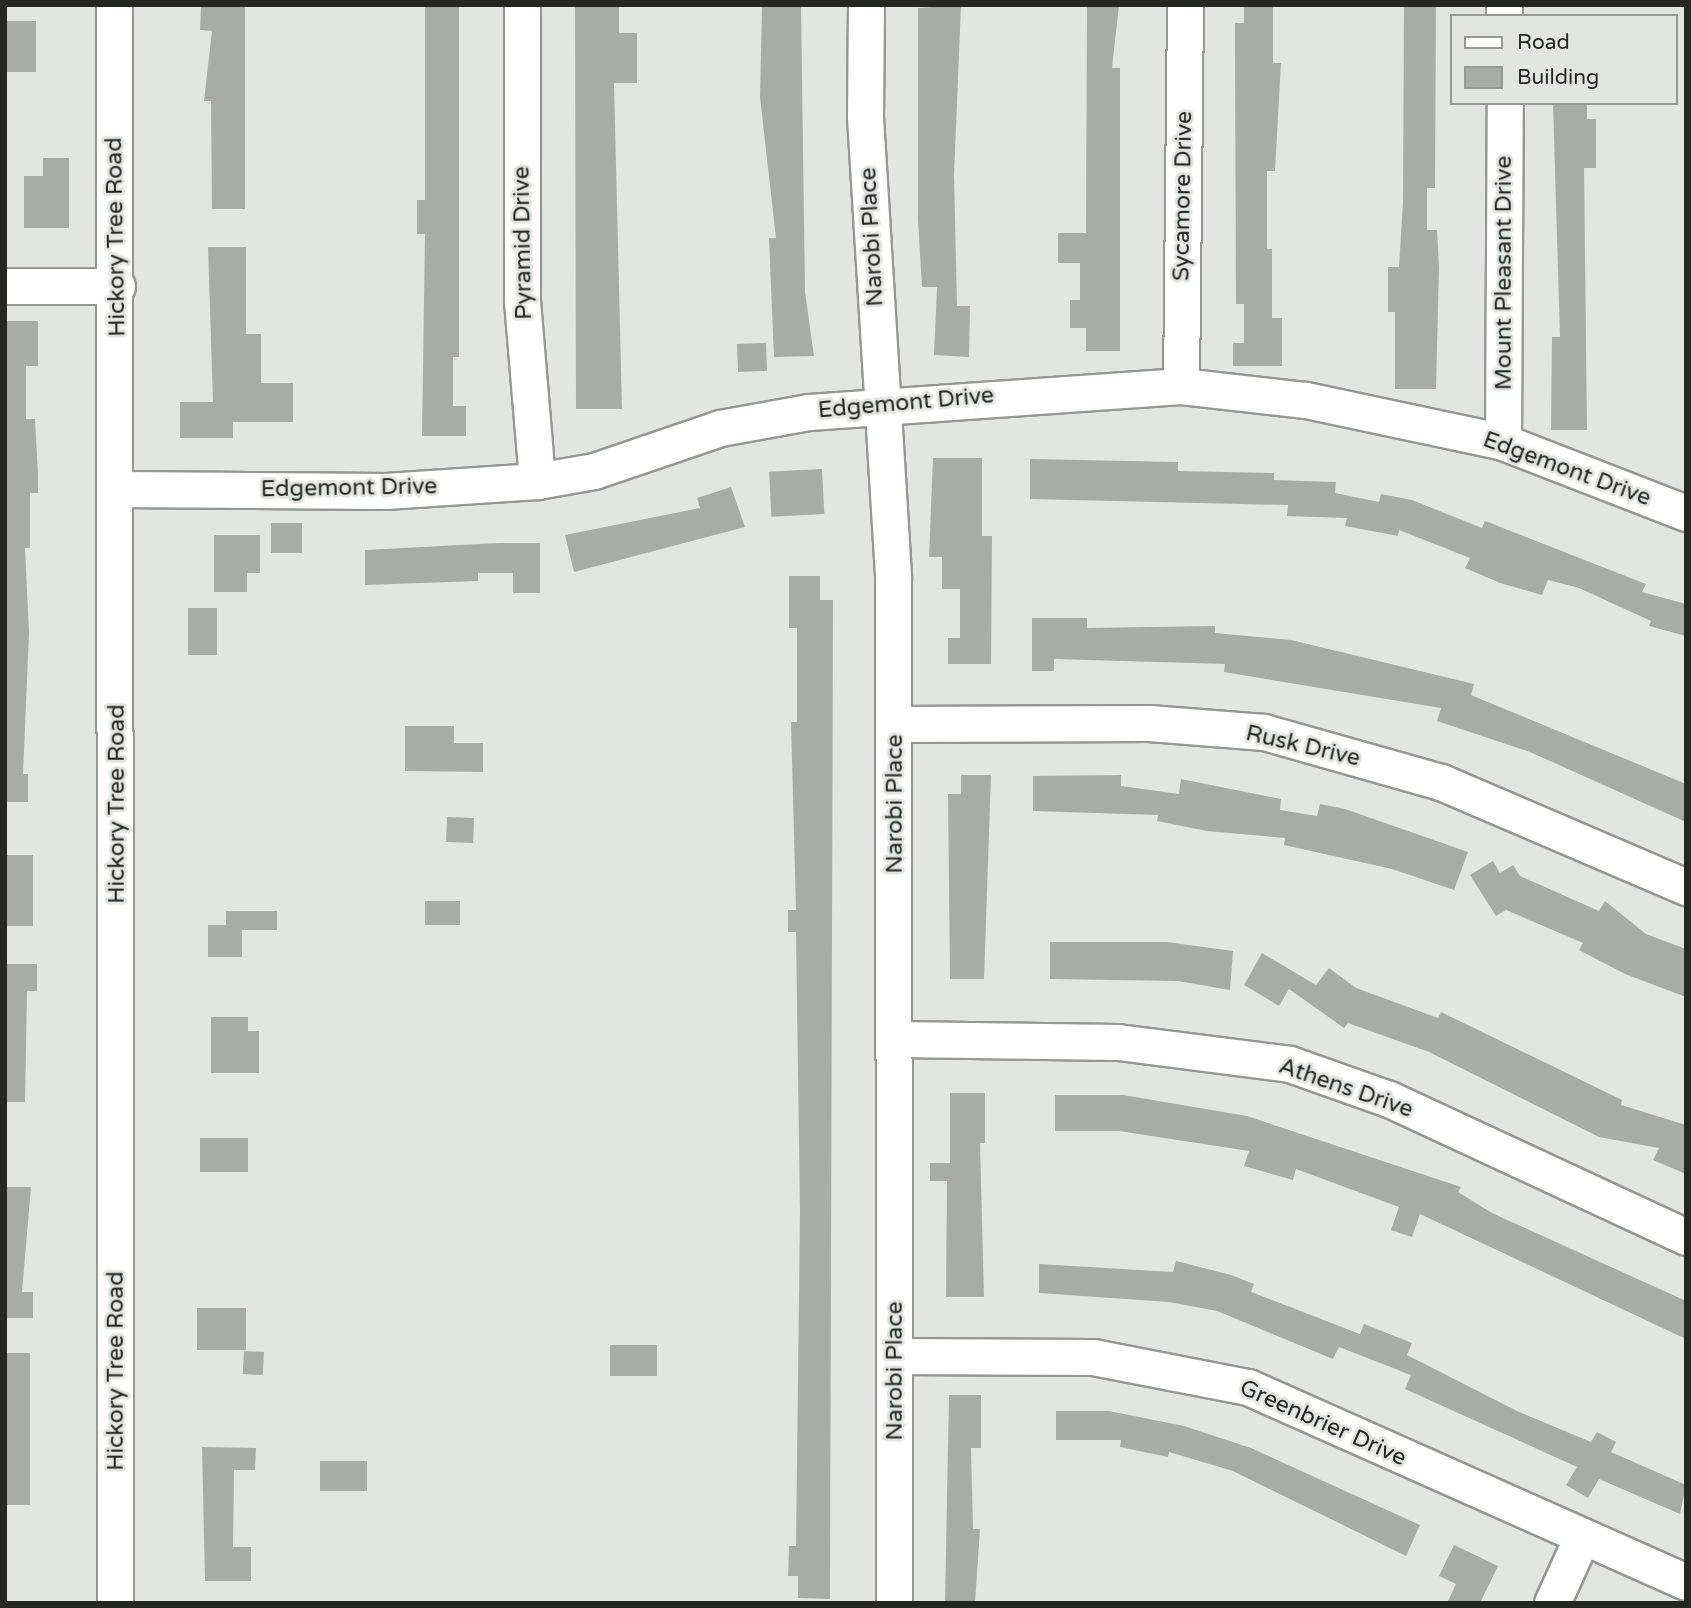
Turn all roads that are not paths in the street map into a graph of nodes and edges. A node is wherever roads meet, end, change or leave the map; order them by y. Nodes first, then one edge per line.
1 (114, 5) edge
2 (522, 5) edge
3 (866, 5) edge
4 (1185, 5) edge
5 (1505, 105) edge
6 (5, 286) edge
7 (117, 286) junction
8 (1181, 386) junction
9 (883, 405) junction
10 (1503, 442) junction
11 (537, 481) junction
12 (117, 489) junction
13 (1686, 513) edge
14 (895, 724) junction
15 (1686, 887) edge
16 (896, 1039) junction
17 (1686, 1237) edge
18 (895, 1356) junction
19 (1581, 1539) junction
20 (1686, 1582) edge
21 (115, 1603) edge
22 (894, 1603) edge
23 (1552, 1603) edge

1 - 7 street, Hickory Tree Road
2 - 11 street, Pyramid Drive
3 - 9 street, Narobi Place
4 - 8 street, Sycamore Drive
5 - 10 street, Mount Pleasant Drive
6 - 7 street
7 - 12 street, Hickory Tree Road
8 - 9 street, Edgemont Drive
8 - 10 street, Edgemont Drive
9 - 11 street, Edgemont Drive
9 - 14 street, Narobi Place
10 - 13 street, Edgemont Drive
11 - 12 street, Edgemont Drive
12 - 21 street, Hickory Tree Road
14 - 15 street, Rusk Drive
14 - 16 street, Narobi Place
16 - 17 street, Athens Drive
16 - 18 street, Narobi Place
18 - 19 street, Greenbrier Drive
18 - 22 street, Narobi Place
19 - 20 street, Greenbrier Drive
19 - 23 street

